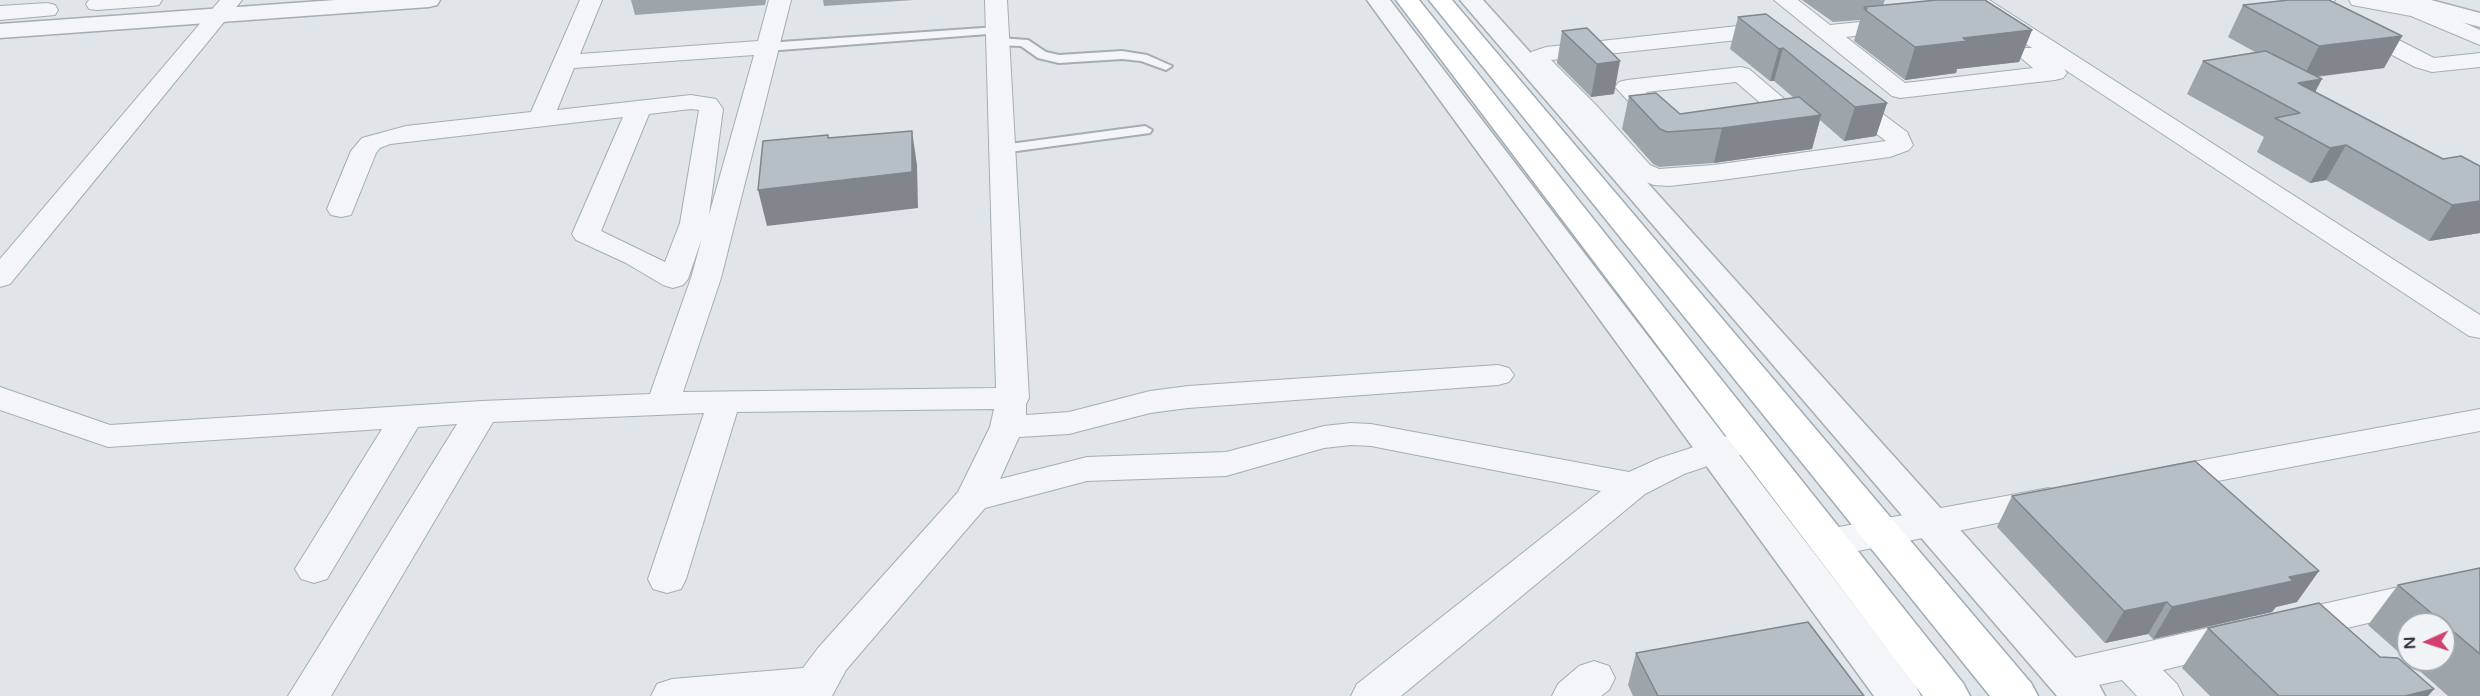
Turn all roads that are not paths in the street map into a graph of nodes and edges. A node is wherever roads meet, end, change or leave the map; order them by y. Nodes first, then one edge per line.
1 (151, 0) edge
2 (429, 0) edge
3 (591, 0) edge
4 (780, 0) edge
5 (1378, 0) edge
6 (1407, 0) edge
7 (1440, 0) edge
8 (1471, 0) edge
9 (1785, 0) edge
10 (2324, 0) edge
11 (2360, 0) edge
12 (2404, 0) edge
13 (100, 2) edge
14 (382, 2) edge
15 (53, 5) edge
16 (1880, 6) edge
17 (235, 8) edge
18 (1968, 9) edge
19 (0, 14) edge
20 (2480, 20) edge
21 (997, 24) edge
22 (71, 26) junction
23 (24, 29) junction
24 (0, 31) edge
25 (1827, 32) junction
26 (1698, 37) junction
27 (2480, 38) edge
28 (767, 47) junction
29 (1587, 50) junction
30 (2480, 60) edge
31 (565, 62) junction
32 (1166, 66) dead end
33 (1741, 74) junction
34 (639, 108) junction
35 (1649, 110) junction
36 (750, 112) junction
37 (711, 114) junction
38 (1584, 118) junction
39 (1792, 118) junction
40 (541, 119) junction
41 (1145, 130) dead end
42 (1002, 149) junction
43 (1839, 155) junction
44 (1714, 173) junction
45 (341, 209) dead end
46 (0, 278) edge
47 (2480, 329) edge
48 (1498, 375) dead end
49 (0, 398) edge
50 (724, 401) junction
51 (663, 404) junction
52 (482, 412) junction
53 (1010, 413) junction
54 (407, 417) junction
55 (2480, 420) edge
56 (1732, 446) junction
57 (1632, 485) junction
58 (2128, 486) edge
59 (2082, 495) edge
60 (973, 499) junction
61 (1929, 523) junction
62 (1881, 532) junction
63 (1828, 543) junction
64 (314, 569) dead end
65 (667, 579) dead end
66 (2475, 588) edge
67 (2299, 624) junction
68 (2334, 656) edge
69 (2130, 661) junction
70 (2075, 686) edge
71 (813, 690) edge
72 (309, 696) edge
73 (672, 696) edge
74 (1372, 696) edge
75 (1899, 696) edge
76 (1948, 696) edge
77 (2016, 696) edge
78 (2162, 696) edge

1 - 13 street
2 - 14 street
3 - 31 street
4 - 28 street
5 - 56 street
6 - 56 main road
7 - 62 main road
8 - 38 street
9 - 25 street
10 - 30 street
11 - 27 street
12 - 20 street
13 - 22 street
14 - 17 street
15 - 19 street
15 - 23 street
16 - 25 street
17 - 22 street
17 - 46 street
18 - 25 street
18 - 47 street
21 - 28 lane
21 - 32 lane
21 - 42 street
22 - 23 street
23 - 24 street
26 - 29 street
26 - 33 street
26 - 43 street
28 - 31 street
28 - 36 street
29 - 35 street
29 - 38 street
31 - 40 street
33 - 35 street
33 - 39 street
34 - 37 street
34 - 37 street
34 - 40 street
35 - 38 street
35 - 39 street
35 - 44 street
36 - 37 street
36 - 51 street
38 - 44 street
38 - 61 street
39 - 43 street
40 - 45 street
41 - 42 lane
42 - 53 street
43 - 44 street
48 - 53 street
49 - 54 street
50 - 51 street
50 - 53 street
50 - 65 street
51 - 52 street
52 - 54 street
52 - 72 street
53 - 60 street
54 - 64 street
55 - 58 street
56 - 57 street
56 - 63 main road
56 - 75 street
57 - 60 street
57 - 74 street
59 - 61 street
60 - 71 street
61 - 62 street
61 - 70 street
62 - 63 street
62 - 77 main road
63 - 76 main road
66 - 67 street
67 - 68 street
67 - 69 street
69 - 70 street
69 - 78 street
71 - 73 street

